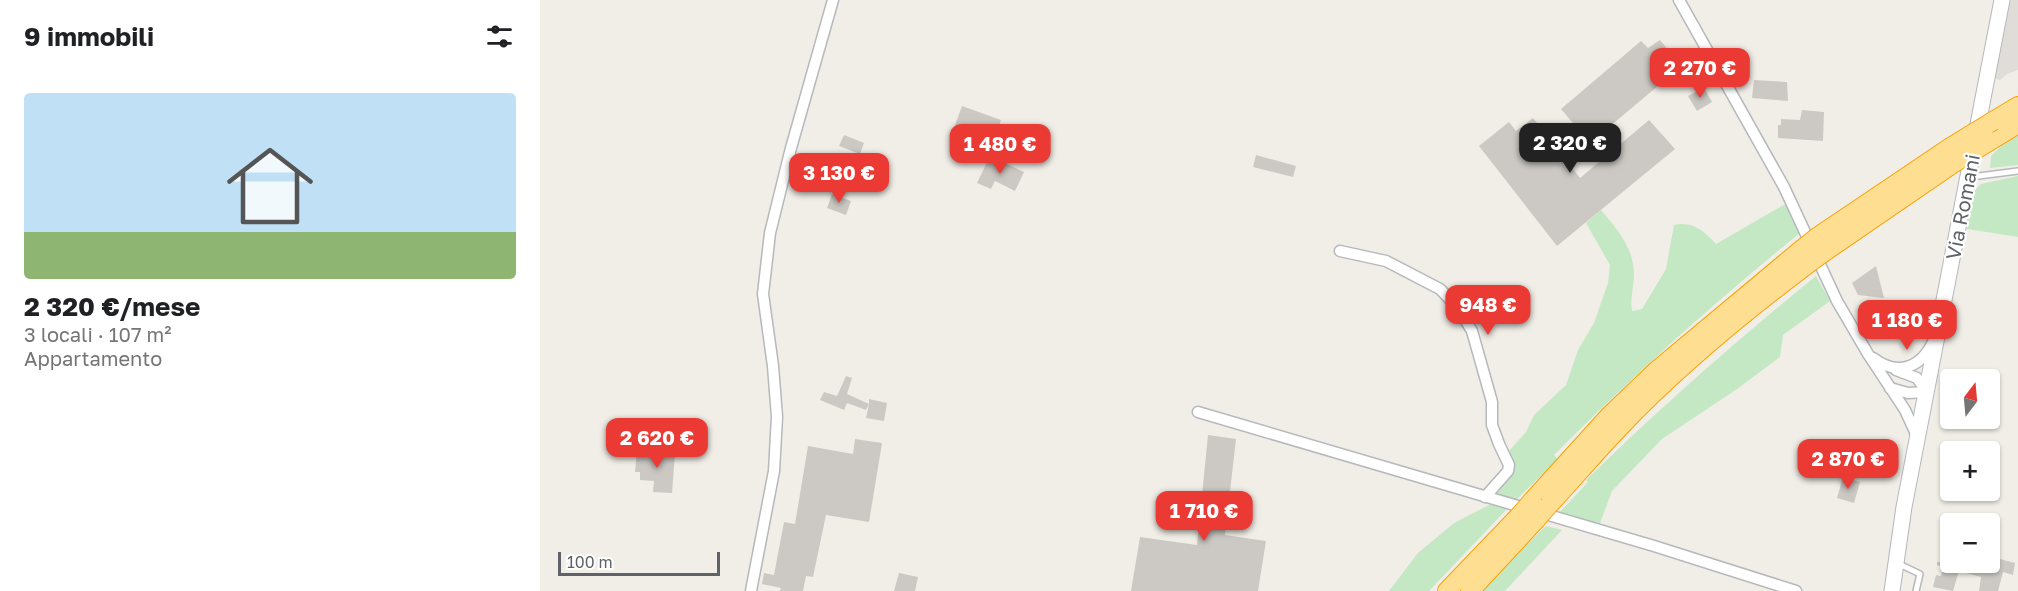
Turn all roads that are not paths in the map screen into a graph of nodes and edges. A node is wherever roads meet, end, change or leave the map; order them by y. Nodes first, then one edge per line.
1 (833, 0) edge
2 (1678, 0) edge
3 (2002, 0) edge
4 (2018, 106) edge
5 (2018, 124) edge
6 (1952, 156) junction
7 (2018, 171) edge
8 (1969, 177) junction
9 (1340, 251) dead end
10 (1939, 328) junction
11 (1868, 354) junction
12 (1893, 369) junction
13 (1890, 388) junction
14 (1928, 392) junction
15 (1198, 412) dead end
16 (1918, 437) junction
17 (1485, 497) junction
18 (1527, 519) junction
19 (1896, 563) junction
20 (751, 591) edge
21 (1447, 591) edge
22 (1470, 591) edge
23 (1796, 591) edge
24 (1892, 591) edge
25 (1916, 591) edge

1 - 20 street
2 - 11 street
3 - 8 street, Via Romani
4 - 6 highway, bridge
5 - 6 highway, bridge
6 - 18 highway, bridge
7 - 8 lane
8 - 10 street, Via Romani
9 - 17 street
10 - 12 street
10 - 14 street, Via Romani
11 - 12 street
11 - 13 street
12 - 14 street
13 - 14 street
13 - 16 street
14 - 16 street, Via Romani
15 - 17 street
16 - 19 street, Via Romani
17 - 23 street
18 - 21 highway
18 - 22 highway
19 - 24 street, Via Romani
19 - 25 lane

